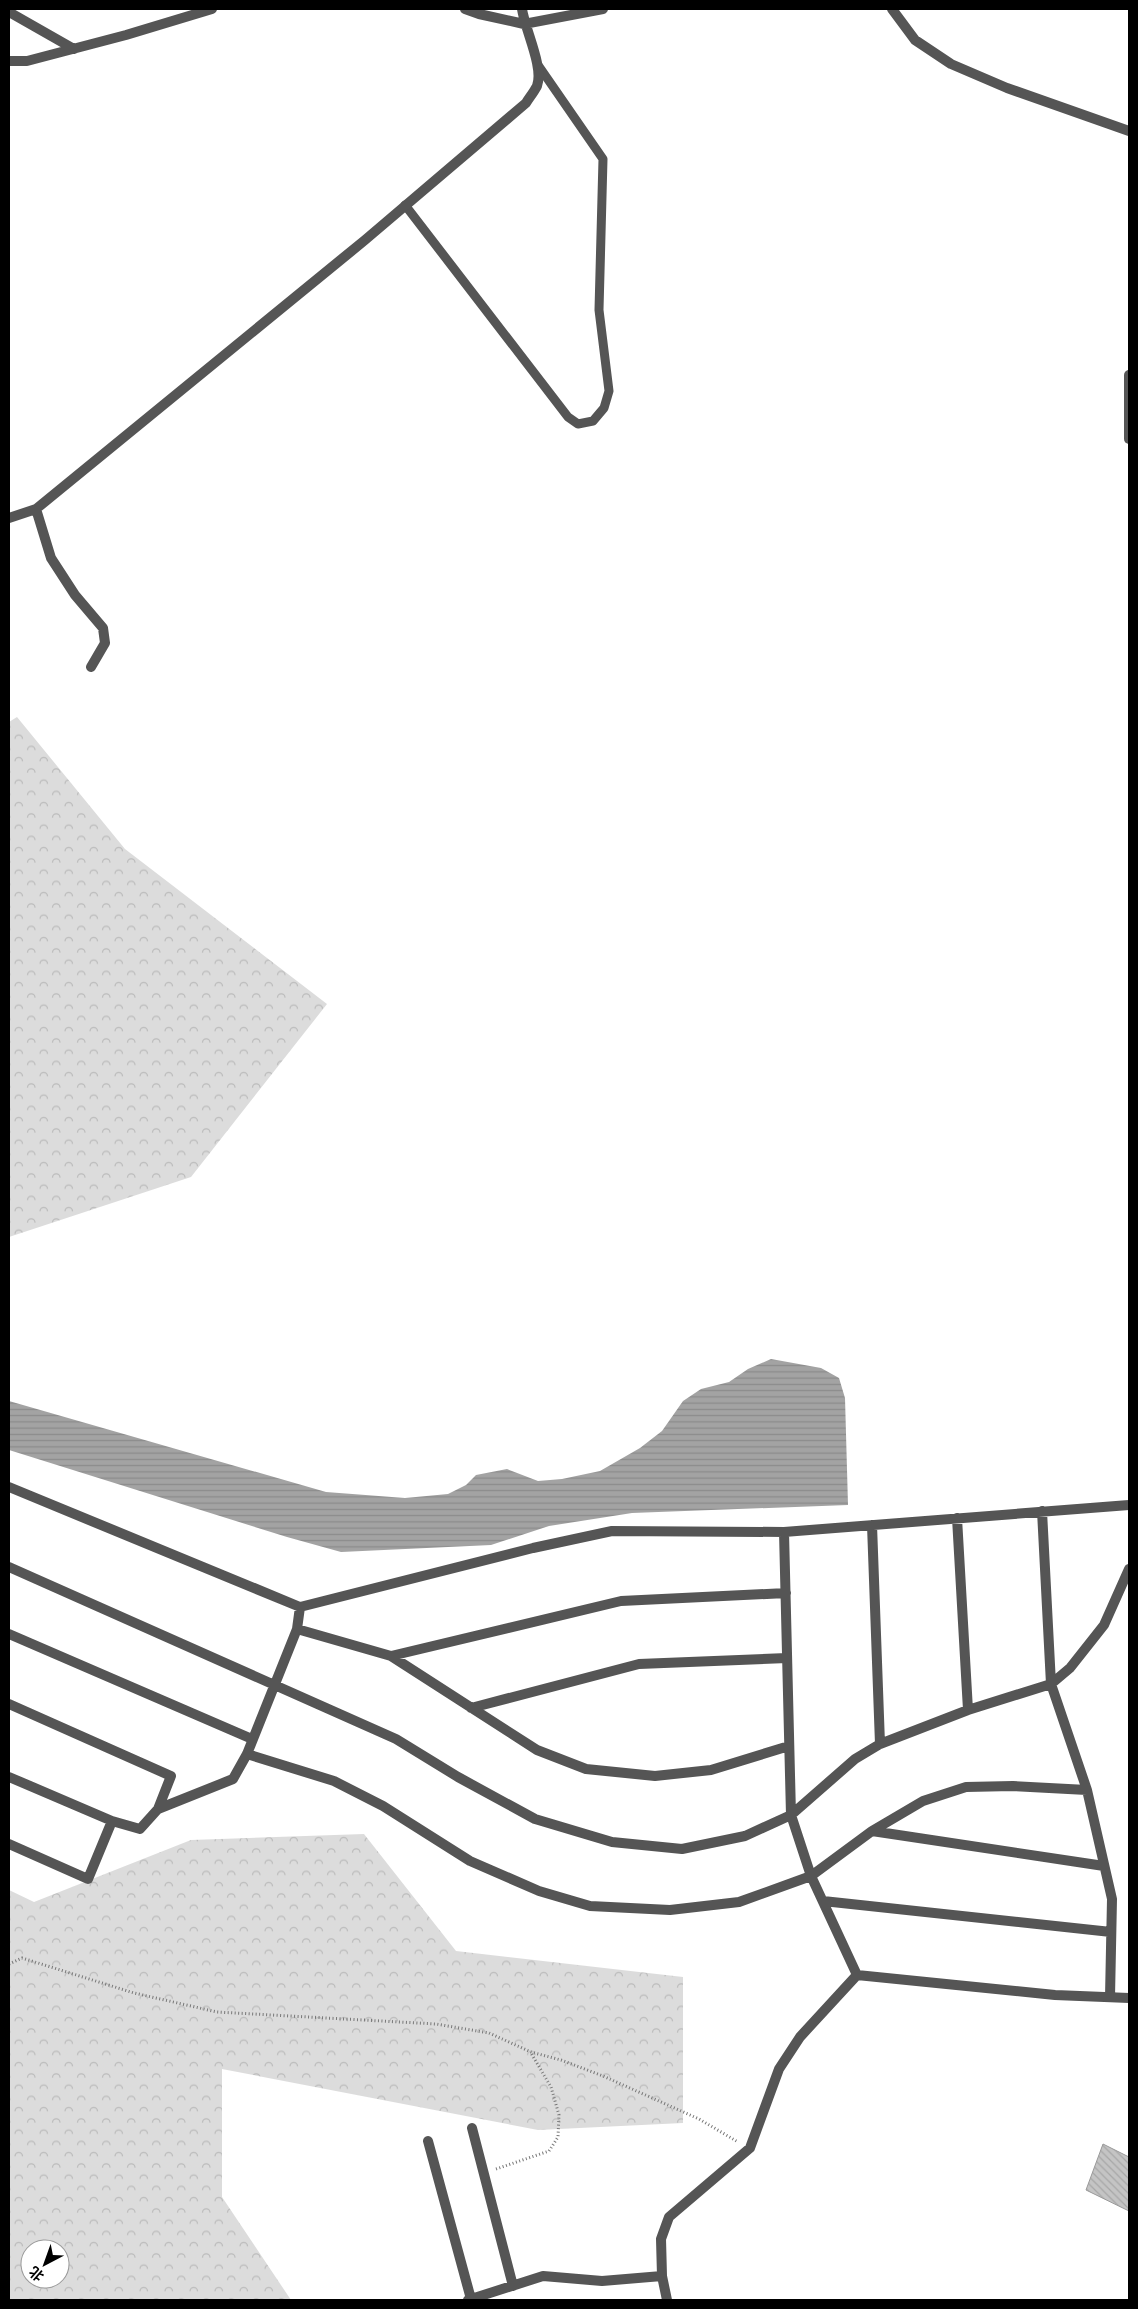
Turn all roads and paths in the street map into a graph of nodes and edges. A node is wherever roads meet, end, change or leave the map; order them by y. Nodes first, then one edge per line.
1 (212, 9) edge
2 (465, 9) edge
3 (522, 9) edge
4 (603, 9) edge
5 (892, 9) edge
6 (9, 12) edge
7 (524, 24) junction
8 (74, 49) junction
9 (9, 61) edge
10 (538, 65) junction
11 (1129, 131) edge
12 (405, 205) junction
13 (1129, 374) edge
14 (1129, 439) edge
15 (36, 509) junction
16 (9, 518) edge
17 (91, 667) dead end
18 (9, 1487) edge
19 (1129, 1505) edge
20 (1042, 1511) junction
21 (957, 1518) junction
22 (872, 1524) junction
23 (784, 1532) junction
24 (9, 1567) edge
25 (1129, 1569) edge
26 (786, 1593) junction
27 (300, 1607) junction
28 (297, 1629) junction
29 (9, 1634) edge
30 (390, 1656) junction
31 (787, 1658) junction
32 (1051, 1684) junction
33 (274, 1686) junction
34 (9, 1704) edge
35 (471, 1708) junction
36 (968, 1710) junction
37 (252, 1739) junction
38 (880, 1744) junction
39 (789, 1746) junction
40 (247, 1754) junction
41 (9, 1777) edge
42 (1087, 1790) junction
43 (158, 1810) junction
44 (792, 1815) junction
45 (112, 1821) junction
46 (872, 1831) junction
47 (9, 1844) edge
48 (1104, 1866) junction
49 (812, 1876) junction
50 (823, 1901) junction
51 (1111, 1932) junction
52 (9, 1964) edge
53 (857, 1975) junction
54 (1110, 1997) junction
55 (1129, 1998) edge
56 (531, 2052) junction
57 (472, 2128) dead end
58 (428, 2141) dead end
59 (750, 2148) junction
60 (484, 2174) junction
61 (662, 2276) junction
62 (513, 2286) junction
63 (470, 2300) edge
64 (667, 2300) edge

1 - 8 street
2 - 7 street
3 - 7 street
4 - 7 street
5 - 11 street
6 - 8 street
7 - 10 street
8 - 9 street
10 - 12 street
10 - 12 lane
12 - 15 street
13 - 14 street
15 - 16 street
15 - 17 street
18 - 27 street
19 - 20 street
20 - 21 street
20 - 32 street
21 - 22 street
21 - 36 street
22 - 23 street
22 - 38 street
23 - 26 street
23 - 27 street
24 - 33 street
25 - 32 street
26 - 30 street
26 - 31 street
27 - 28 street
28 - 30 street
28 - 33 street
29 - 37 street
30 - 35 street
31 - 35 street
31 - 39 street
32 - 36 street
32 - 42 street
33 - 37 street
33 - 44 street
34 - 43 street
35 - 39 street
36 - 38 street
37 - 40 street
38 - 44 street
39 - 44 street
40 - 43 street
40 - 49 street
41 - 45 street
42 - 46 street
42 - 48 street
43 - 45 street
44 - 49 street
45 - 47 street
46 - 48 street
46 - 49 street
48 - 51 street
49 - 50 street
50 - 51 street
50 - 53 street
51 - 54 street
52 - 56 path
53 - 54 street
53 - 59 street
54 - 55 street
56 - 59 path
56 - 60 path
57 - 60 street
58 - 63 street
59 - 61 street
60 - 62 street
61 - 62 street
61 - 64 street
62 - 63 street

